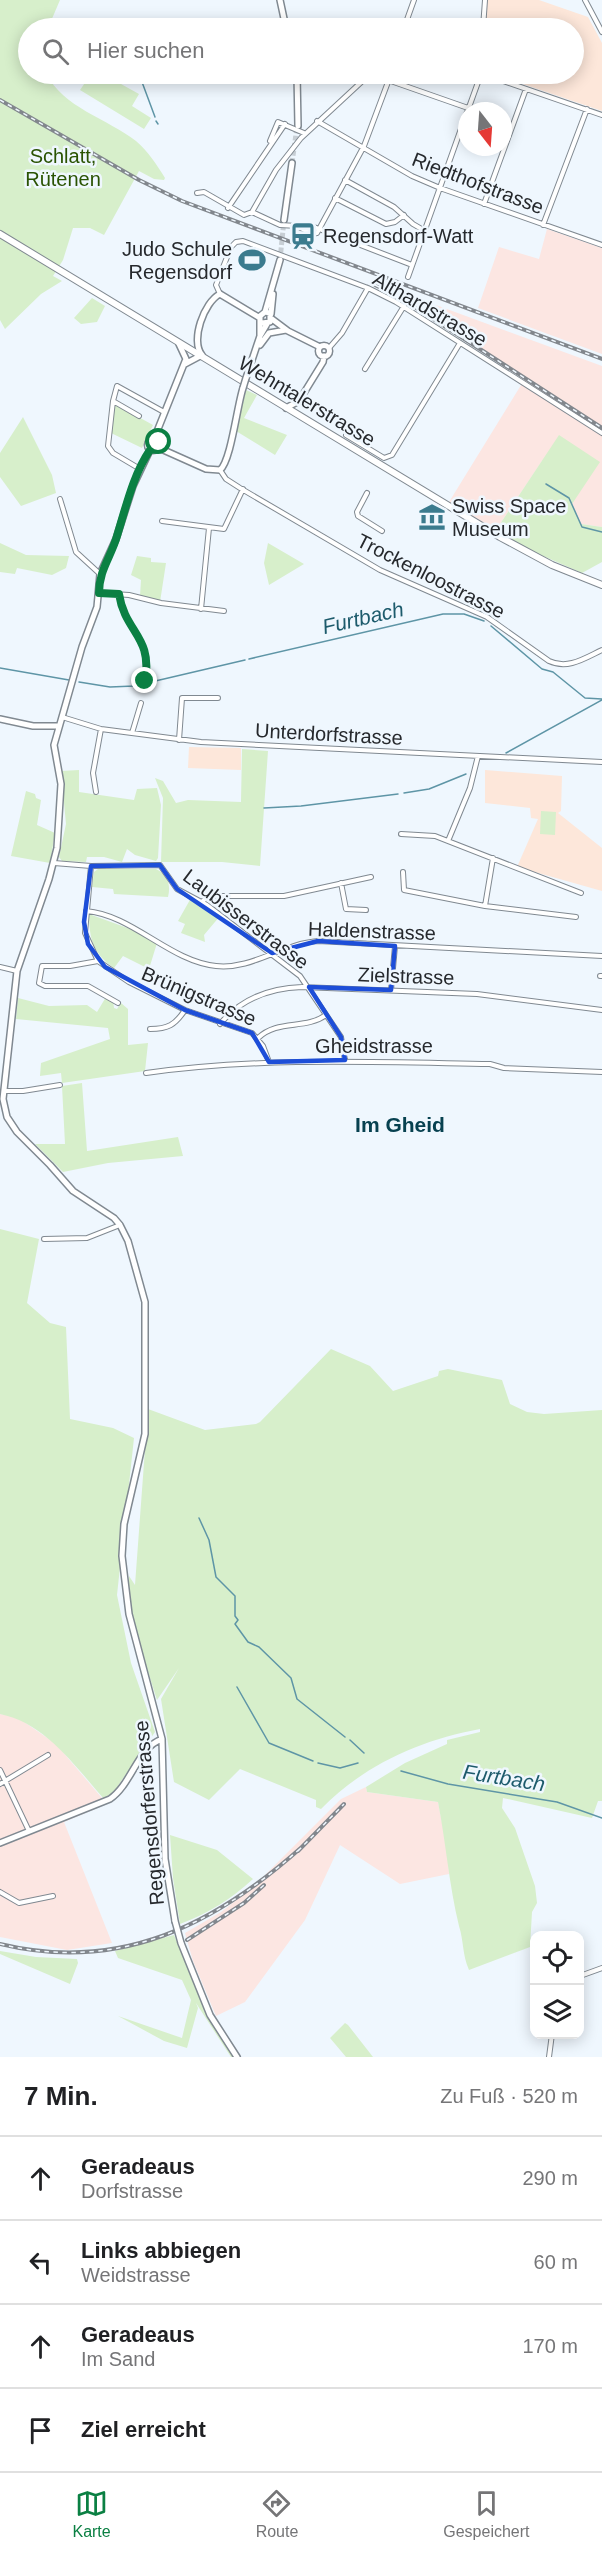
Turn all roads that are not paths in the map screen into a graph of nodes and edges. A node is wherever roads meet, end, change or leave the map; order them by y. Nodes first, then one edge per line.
1 (279, 0) edge
2 (414, 0) edge
3 (485, 0) edge
4 (585, 0) edge
5 (284, 18) edge
6 (408, 18) edge
7 (484, 18) edge
8 (602, 32) edge
9 (297, 84) edge
10 (359, 84) edge
11 (387, 84) edge
12 (398, 84) edge
13 (478, 84) edge
14 (511, 84) edge
15 (526, 89) junction
16 (471, 102) edge
17 (458, 107) edge
18 (586, 109) junction
19 (602, 115) edge
20 (317, 121) junction
21 (298, 126) tunnel mouth
22 (305, 134) junction
23 (458, 138) edge
24 (363, 148) junction
25 (292, 163) tunnel mouth
26 (345, 180) junction
27 (440, 188) junction
28 (197, 193) dead end
29 (335, 198) junction
30 (484, 204) junction
31 (228, 208) junction
32 (252, 212) junction
33 (404, 215) junction
34 (284, 220) tunnel mouth
35 (543, 225) junction
36 (317, 229) junction
37 (425, 231) junction
38 (0, 234) edge
39 (602, 245) edge
40 (280, 260) tunnel mouth
41 (412, 265) junction
42 (408, 277) dead end
43 (368, 288) junction
44 (220, 294) junction
45 (404, 306) junction
46 (266, 318) junction
47 (286, 329) junction
48 (197, 338) junction
49 (181, 344) junction
50 (460, 344) junction
51 (320, 347) junction
52 (329, 348) junction
53 (253, 356) junction
54 (324, 356) junction
55 (202, 357) junction
56 (184, 365) junction
57 (365, 369) dead end
58 (113, 401) junction
59 (300, 401) junction
60 (286, 408) junction
61 (164, 412) junction
62 (139, 416) dead end
63 (305, 419) junction
64 (602, 433) edge
65 (346, 435) dead end
66 (154, 439) junction
67 (159, 448) junction
68 (150, 450) junction
69 (140, 469) junction
70 (220, 470) junction
71 (243, 489) junction
72 (367, 493) dead end
73 (60, 499) dead end
74 (162, 521) dead end
75 (209, 528) junction
76 (382, 531) dead end
77 (100, 574) junction
78 (602, 585) edge
79 (99, 593) junction
80 (119, 594) junction
81 (201, 609) junction
82 (224, 612) dead end
83 (602, 650) edge
84 (145, 681) dead end
85 (218, 698) dead end
86 (141, 703) dead end
87 (62, 717) junction
88 (0, 719) edge
89 (59, 726) junction
90 (101, 729) junction
91 (132, 733) junction
92 (179, 740) junction
93 (477, 756) junction
94 (602, 762) edge
95 (96, 792) dead end
96 (401, 834) dead end
97 (448, 841) junction
98 (492, 858) junction
99 (54, 863) junction
100 (91, 866) junction
101 (403, 872) dead end
102 (371, 877) dead end
103 (341, 883) junction
104 (581, 893) dead end
105 (202, 902) junction
106 (485, 906) junction
107 (366, 910) dead end
108 (86, 911) junction
109 (576, 917) dead end
110 (395, 946) junction
111 (272, 953) junction
112 (602, 956) edge
113 (99, 961) junction
114 (0, 967) edge
115 (17, 971) junction
116 (309, 987) junction
117 (391, 990) junction
118 (118, 1003) dead end
119 (185, 1010) junction
120 (602, 1010) edge
121 (327, 1015) junction
122 (220, 1024) junction
123 (150, 1029) dead end
124 (258, 1038) junction
125 (345, 1060) junction
126 (269, 1062) junction
127 (602, 1072) edge
128 (146, 1073) dead end
129 (60, 1085) dead end
130 (2, 1092) edge
131 (120, 1225) junction
132 (44, 1239) dead end
133 (162, 1739) junction
134 (48, 1755) dead end
135 (0, 1770) edge
136 (7, 1781) junction
137 (0, 1784) edge
138 (29, 1831) junction
139 (0, 1843) edge
140 (0, 1892) edge
141 (53, 1896) dead end
142 (602, 1968) edge
143 (584, 1974) edge
144 (551, 2039) edge
145 (237, 2057) edge
146 (549, 2057) edge

1 - 5 street
2 - 6 street
3 - 7 street
4 - 8 street
9 - 21 street
10 - 20 street
11 - 24 street
12 - 17 street
13 - 16 street
14 - 15 street
15 - 18 street
15 - 30 street
18 - 19 street
18 - 35 street
20 - 22 street
20 - 24 street, Riedthofstrasse
22 - 31 street
22 - 32 street
23 - 27 street
24 - 26 street
24 - 27 street, Riedthofstrasse
25 - 34 street
26 - 29 street
26 - 33 street
27 - 30 street, Riedthofstrasse
27 - 37 street
28 - 31 street
29 - 33 street
29 - 36 street
30 - 35 street, Riedthofstrasse
31 - 32 street
32 - 36 street
33 - 37 street
35 - 39 street, Riedthofstrasse
36 - 41 street
37 - 41 street
38 - 49 main road, Wehntalerstrasse
40 - 46 street
41 - 42 street
43 - 44 street, Althardstrasse
43 - 45 street, Althardstrasse
43 - 52 street
44 - 46 street
44 - 48 street
45 - 50 street, Althardstrasse
45 - 57 street
46 - 47 street
46 - 53 street
47 - 51 street
47 - 53 street
48 - 49 street
48 - 55 street
49 - 55 main road, Wehntalerstrasse
49 - 56 street
50 - 64 street, Althardstrasse
50 - 65 street
51 - 52 street
51 - 54 street
52 - 54 street
53 - 70 street, bridge
54 - 59 street
55 - 56 street
55 - 60 main road, Wehntalerstrasse
56 - 61 street
58 - 61 street
58 - 62 street
58 - 69 street
59 - 60 street
59 - 63 street
60 - 63 main road, Wehntalerstrasse
61 - 66 street
63 - 78 main road, Wehntalerstrasse
66 - 67 street
66 - 68 street
67 - 68 street
67 - 70 street
68 - 69 street
69 - 77 street
70 - 71 street, Trockenloostrasse
71 - 75 street
71 - 83 street, Trockenloostrasse
72 - 76 street
73 - 77 street
74 - 75 street
75 - 81 street
77 - 79 street
79 - 80 street
79 - 87 street
80 - 81 street
80 - 84 street
81 - 82 street
85 - 92 street
86 - 91 street
87 - 89 street
87 - 90 street, Unterdorfstrasse
88 - 89 street
89 - 99 street
90 - 91 street, Unterdorfstrasse
90 - 95 street
91 - 92 street, Unterdorfstrasse
92 - 93 street, Unterdorfstrasse
93 - 94 street, Unterdorfstrasse
93 - 97 street
96 - 97 street
97 - 98 street
98 - 104 street
98 - 106 street
99 - 100 street
99 - 115 street
100 - 105 street, Laubisserstrasse
100 - 108 street, Brünigstrasse
101 - 106 street
102 - 103 street
103 - 105 street
103 - 107 street
105 - 111 street, Laubisserstrasse
106 - 109 street
108 - 111 street, Haldenstrasse
108 - 113 street, Brünigstrasse
110 - 111 street, Haldenstrasse
110 - 112 street, Haldenstrasse
110 - 117 street
111 - 116 street, Laubisserstrasse
113 - 118 street
113 - 119 street, Brünigstrasse
114 - 115 street
115 - 130 street
116 - 117 street, Zielstrasse
116 - 121 street, Laubisserstrasse
116 - 122 street, Zielstrasse
117 - 120 street, Zielstrasse
119 - 122 street, Brünigstrasse
119 - 123 street
121 - 124 street
121 - 125 street, Laubisserstrasse
122 - 124 street, Brünigstrasse
124 - 126 street, Brünigstrasse
125 - 126 street, Gheidstrasse
125 - 127 street, Gheidstrasse
126 - 128 street, Gheidstrasse
129 - 130 street
130 - 131 street
131 - 132 street
131 - 133 street, Regensdorferstrasse
133 - 138 street
133 - 145 street, Regensdorferstrasse, bridge
134 - 136 street
135 - 136 street
136 - 137 street
136 - 138 street
138 - 139 street
140 - 141 street
142 - 143 street
144 - 146 street

